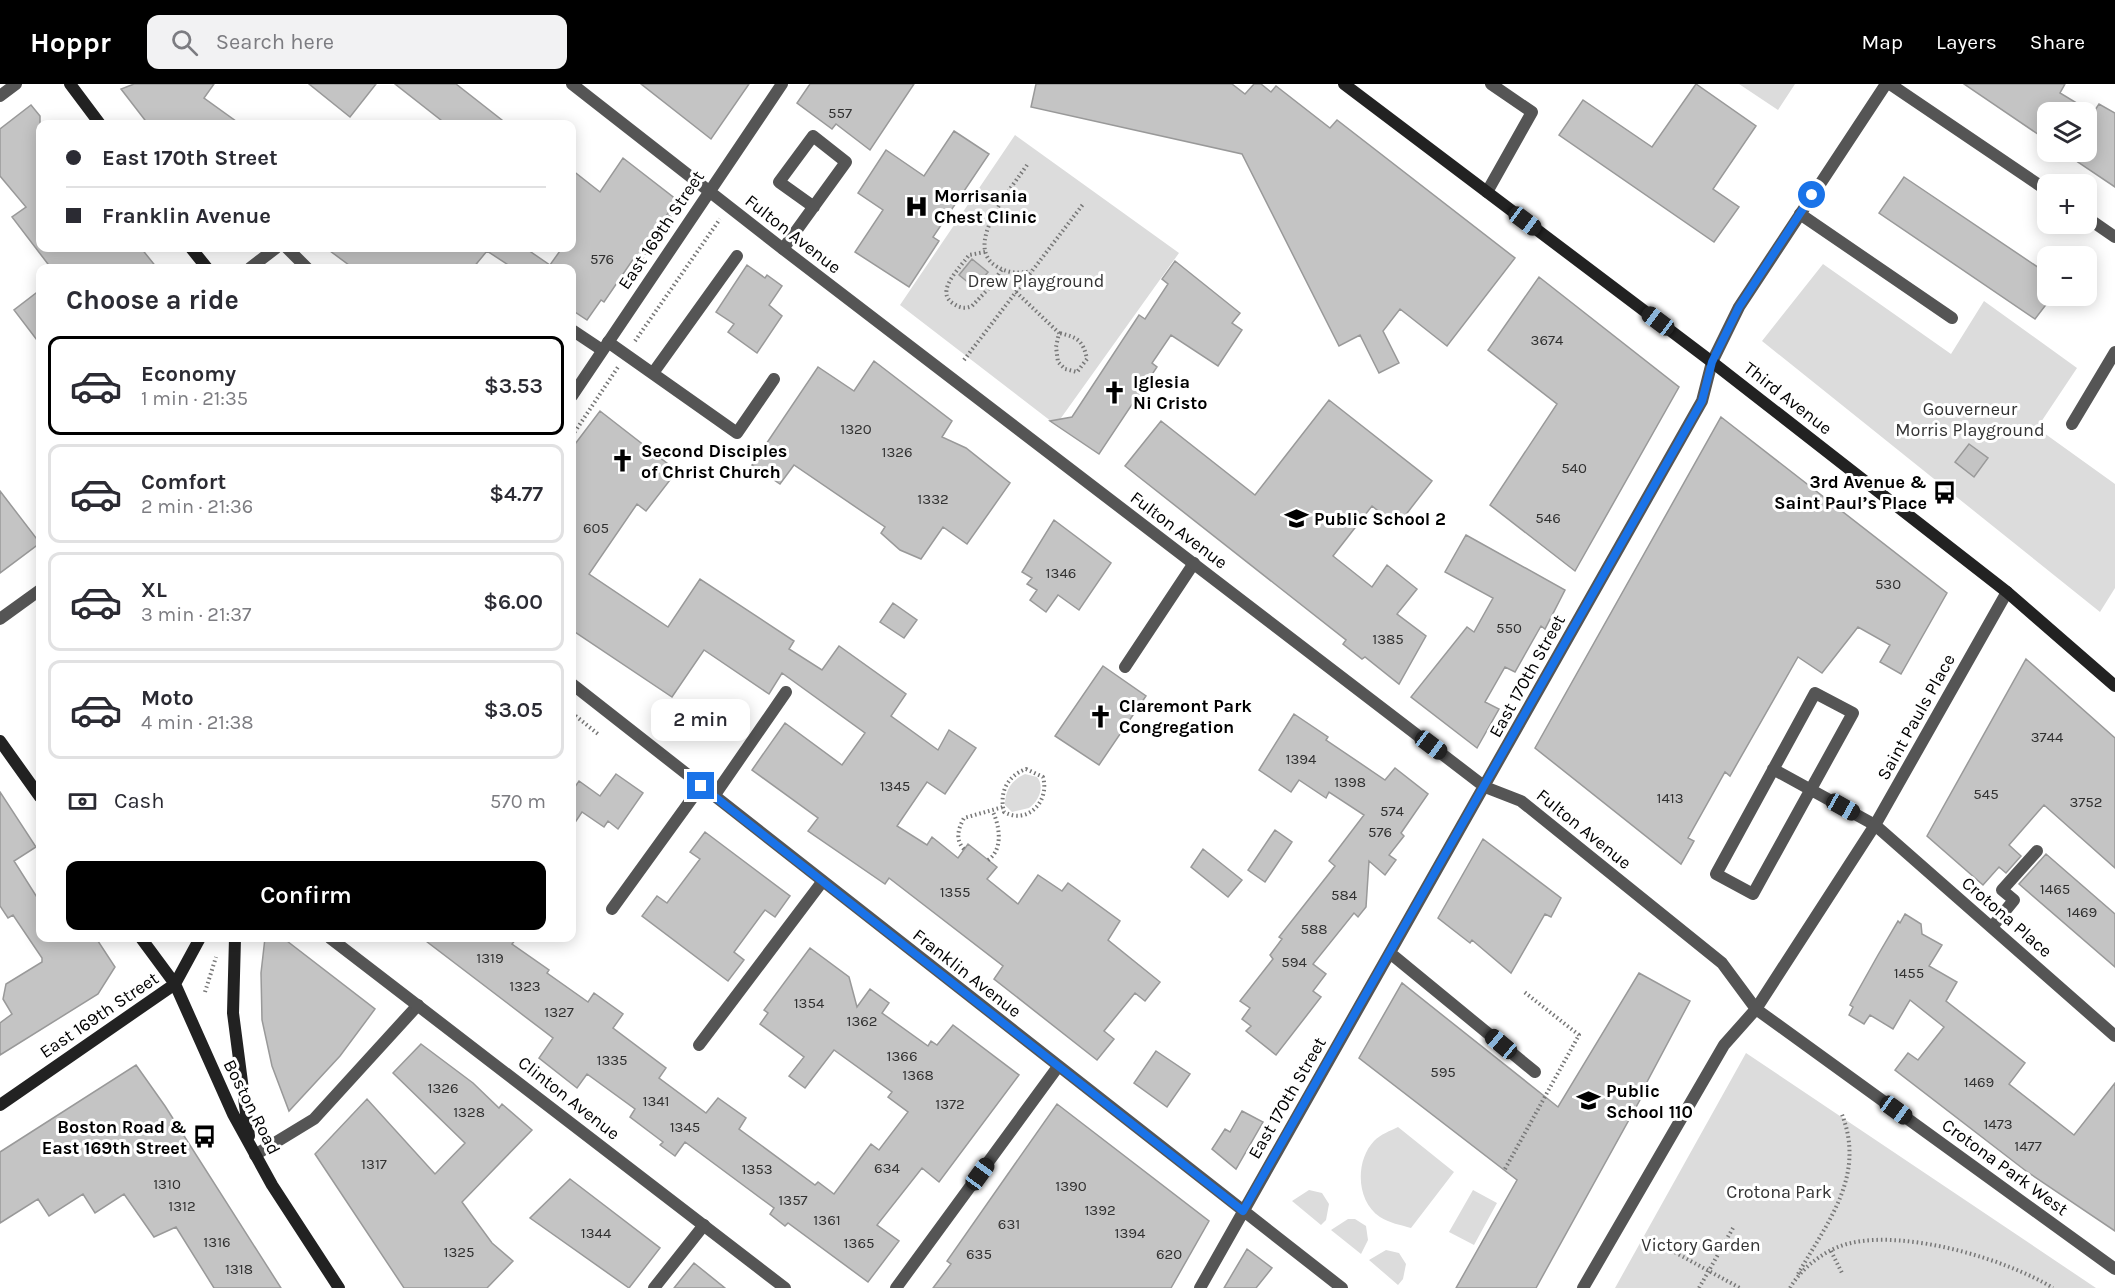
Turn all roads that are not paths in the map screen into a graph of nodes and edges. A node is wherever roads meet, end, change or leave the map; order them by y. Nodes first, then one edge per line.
1 (16, 84) edge
2 (69, 84) edge
3 (572, 84) edge
4 (782, 84) edge
5 (1344, 84) edge
6 (1491, 84) edge
7 (1888, 84) edge
8 (0, 96) edge
9 (97, 120) edge
10 (2037, 184) edge
11 (708, 191) junction
12 (1486, 192) junction
13 (813, 207) junction
14 (1800, 214) junction
15 (2097, 225) edge
16 (2115, 237) edge
17 (783, 249) junction
18 (271, 252) edge
19 (291, 252) edge
20 (737, 256) dead end
21 (255, 264) edge
22 (303, 264) edge
23 (1952, 318) dead end
24 (576, 332) edge
25 (605, 346) junction
26 (2115, 352) edge
27 (1712, 362) junction
28 (652, 373) junction
29 (774, 379) dead end
30 (576, 386) edge
31 (2072, 424) dead end
32 (1194, 563) junction
33 (2007, 592) junction
34 (36, 593) edge
35 (0, 619) edge
36 (1125, 667) dead end
37 (2115, 686) edge
38 (576, 687) edge
39 (786, 692) dead end
40 (0, 741) edge
41 (1773, 769) junction
42 (22, 771) junction
43 (36, 776) edge
44 (701, 786) junction
45 (1485, 787) junction
46 (1812, 790) junction
47 (36, 791) edge
48 (714, 796) junction
49 (1875, 825) junction
50 (2037, 851) dead end
51 (822, 882) junction
52 (612, 909) dead end
53 (1992, 927) junction
54 (144, 942) edge
55 (198, 942) edge
56 (235, 942) edge
57 (335, 942) edge
58 (1390, 953) junction
59 (175, 984) junction
60 (418, 1005) junction
61 (1756, 1009) junction
62 (2115, 1036) edge
63 (699, 1046) dead end
64 (1057, 1068) junction
65 (1535, 1072) dead end
66 (3, 1099) edge
67 (253, 1150) junction
68 (1243, 1211) junction
69 (704, 1226) junction
70 (2115, 1269) edge
71 (339, 1288) edge
72 (654, 1288) edge
73 (785, 1288) edge
74 (896, 1288) edge
75 (1200, 1288) edge
76 (1342, 1288) edge
77 (1583, 1288) edge

1 - 8 street
2 - 9 main road
3 - 11 street, Fulton Avenue
4 - 11 street, East 169th Street
5 - 12 main road, Third Avenue
6 - 12 street
7 - 10 street
7 - 14 street, East 170th Street
11 - 17 street, Fulton Avenue
11 - 25 street, East 169th Street
12 - 27 main road, Third Avenue
13 - 13 street
13 - 17 street
14 - 23 street
14 - 27 street, East 170th Street
15 - 16 street
17 - 32 street, Fulton Avenue
18 - 21 street
19 - 22 street
20 - 28 street
24 - 25 street
25 - 28 street
25 - 30 street, East 169th Street
26 - 31 street
27 - 33 main road, Third Avenue
27 - 45 street, East 170th Street
28 - 29 street
32 - 36 street
32 - 45 street, Fulton Avenue
33 - 37 main road, Third Avenue
33 - 49 street, Saint Pauls Place
34 - 35 street
38 - 44 street, Franklin Avenue
39 - 48 street
40 - 42 main road
41 - 46 street, Crotona Place
41 - 46 street
41 - 46 street
42 - 43 main road
42 - 47 main road
44 - 48 street, Franklin Avenue
44 - 52 street
45 - 58 street, East 170th Street
45 - 61 street, Fulton Avenue
46 - 49 street, Crotona Place
48 - 51 street, Franklin Avenue
49 - 53 street, Crotona Place
49 - 61 street, Saint Pauls Place
50 - 53 street
51 - 63 street
51 - 64 street, Franklin Avenue
53 - 62 street, Crotona Place
54 - 59 main road, Boston Road
55 - 59 main road, East 169th Street
56 - 67 main road
57 - 60 street, Clinton Avenue
58 - 65 street
58 - 68 street, East 170th Street
59 - 66 main road, East 169th Street
59 - 67 main road, Boston Road
60 - 67 street
60 - 69 street, Clinton Avenue
61 - 70 street, Crotona Park West
61 - 77 street, Saint Pauls Place
64 - 68 street, Franklin Avenue
64 - 74 street
67 - 71 main road, Boston Road
68 - 75 street, East 170th Street
68 - 76 street, Franklin Avenue
69 - 72 street
69 - 73 street, Clinton Avenue

